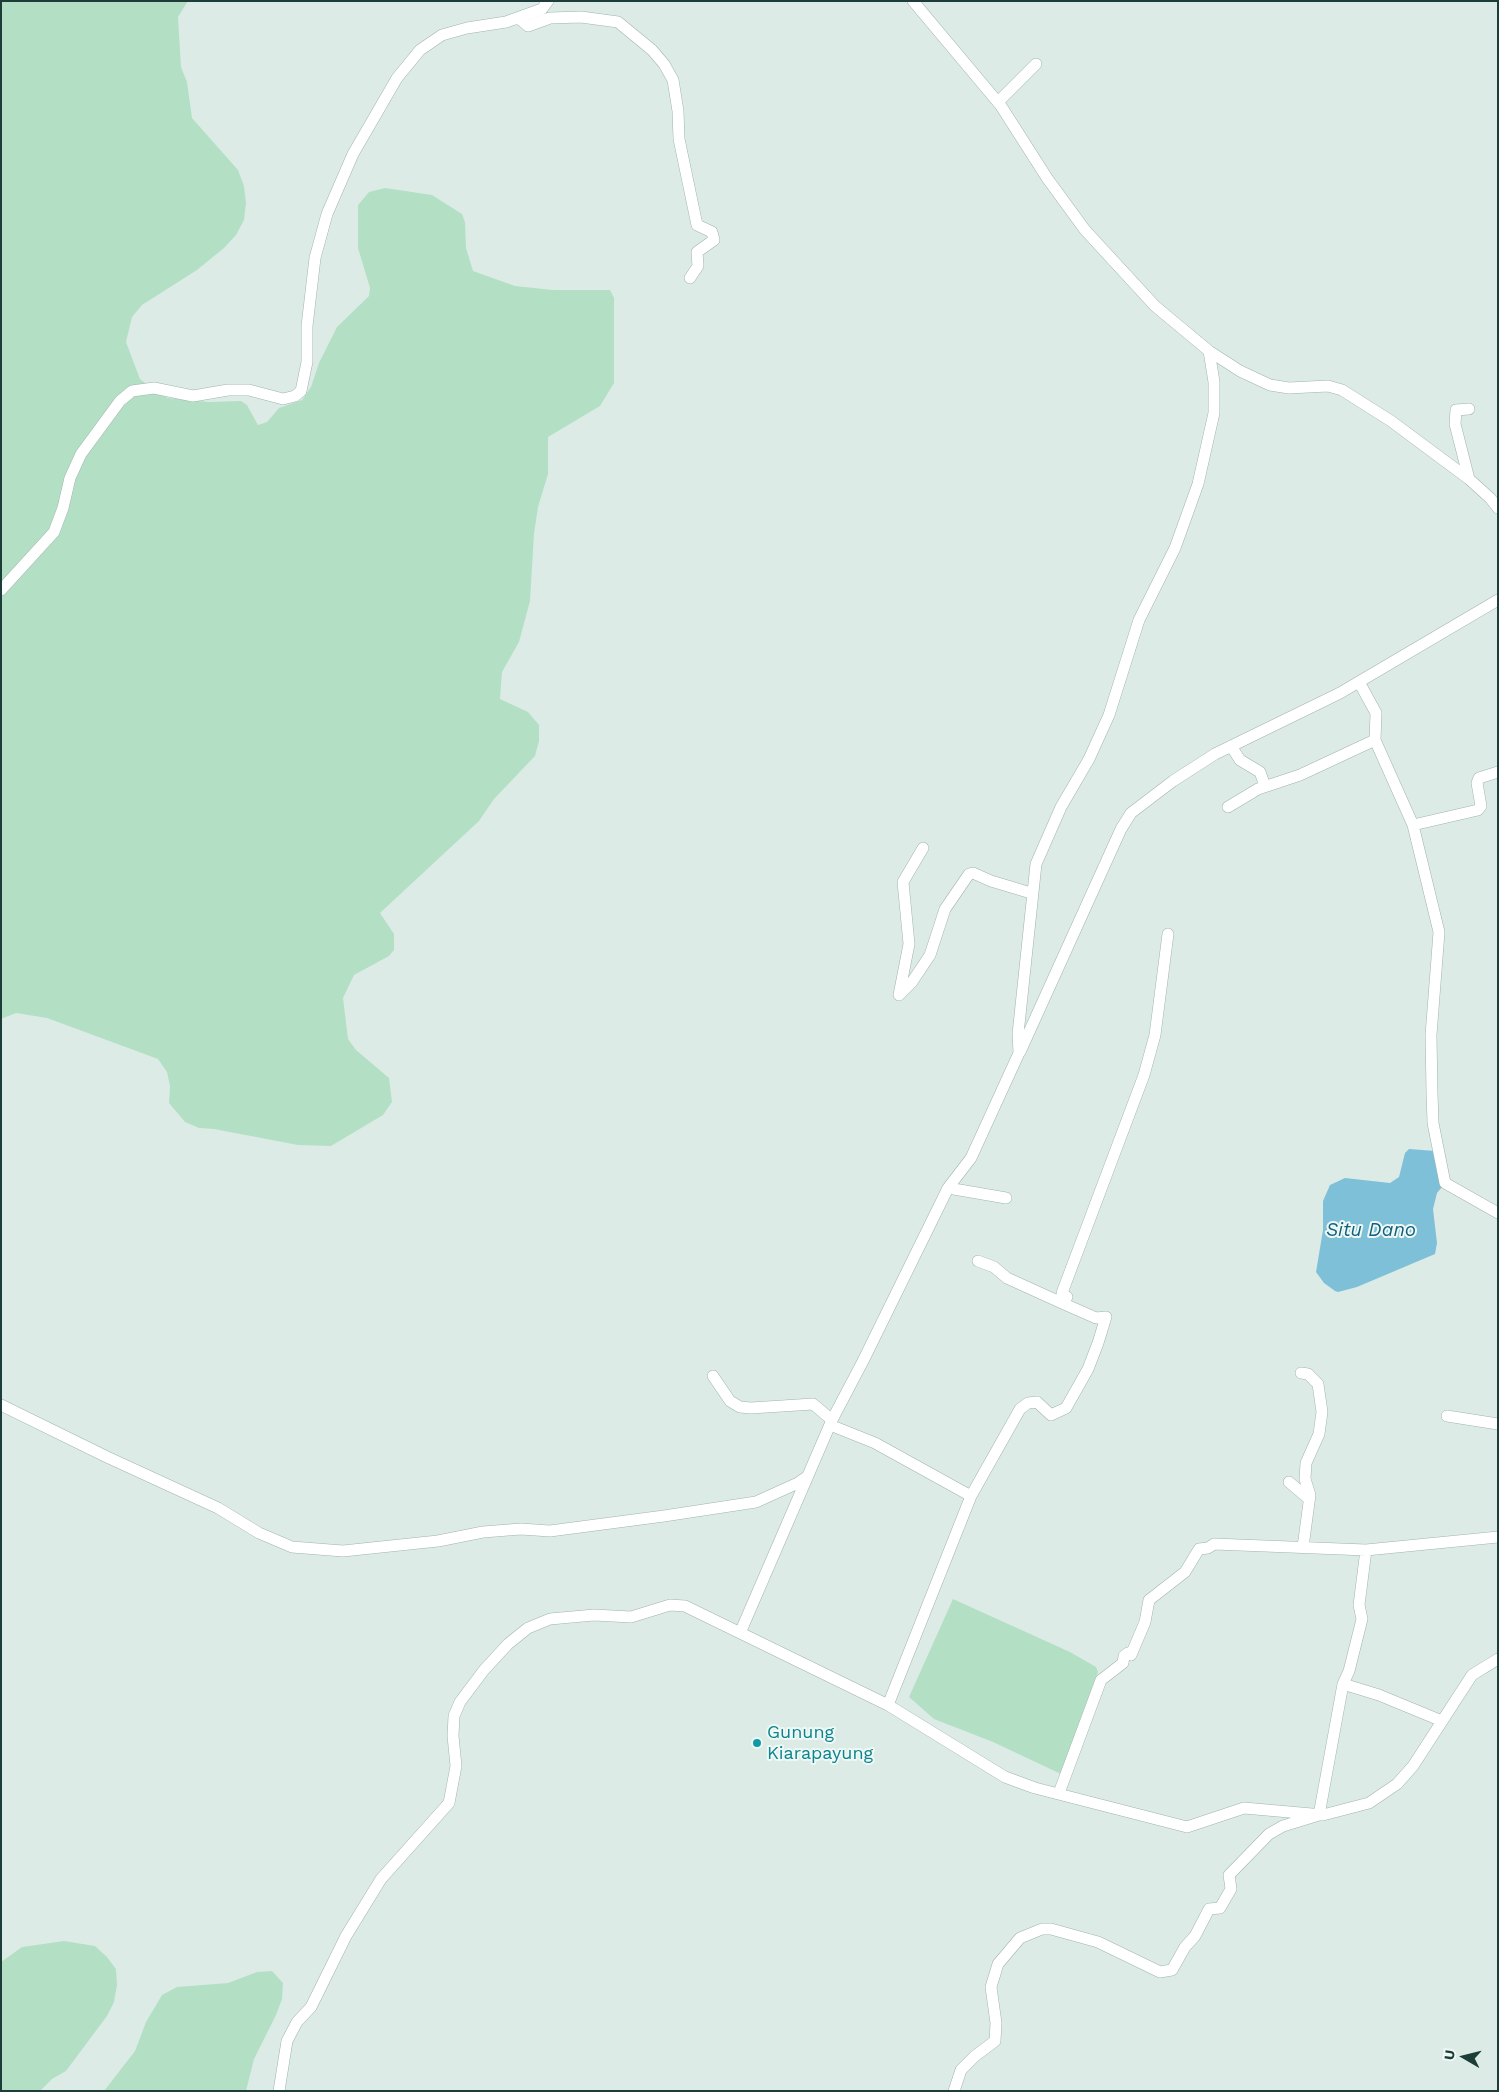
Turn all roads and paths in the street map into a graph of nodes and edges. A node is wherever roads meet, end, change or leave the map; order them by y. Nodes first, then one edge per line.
1 (548, 1) edge
2 (913, 1) edge
3 (516, 19) junction
4 (1036, 64) dead end
5 (998, 102) junction
6 (690, 278) dead end
7 (1209, 351) junction
8 (1469, 409) dead end
9 (1469, 479) junction
10 (1498, 508) edge
11 (1, 590) edge
12 (1498, 600) edge
13 (1359, 682) junction
14 (1375, 740) junction
15 (1231, 746) junction
16 (1498, 772) edge
17 (1265, 786) junction
18 (1228, 807) dead end
19 (1413, 826) junction
20 (923, 848) dead end
21 (1031, 893) junction
22 (1168, 934) dead end
23 (1019, 1053) junction
24 (948, 1188) junction
25 (1006, 1198) dead end
26 (1498, 1213) edge
27 (978, 1261) dead end
28 (1062, 1303) junction
29 (1301, 1373) dead end
30 (713, 1376) dead end
31 (1, 1405) edge
32 (1447, 1416) dead end
33 (831, 1422) junction
34 (1498, 1424) edge
35 (809, 1474) junction
36 (1289, 1482) dead end
37 (971, 1496) junction
38 (1309, 1499) junction
39 (1498, 1537) edge
40 (1303, 1547) junction
41 (1366, 1550) junction
42 (740, 1633) junction
43 (1498, 1660) edge
44 (1343, 1684) junction
45 (888, 1705) junction
46 (1442, 1721) junction
47 (1059, 1794) junction
48 (1319, 1815) junction
49 (279, 2091) edge
50 (954, 2091) edge

1 - 3 street
2 - 5 street
3 - 6 street
3 - 11 street
4 - 5 street
5 - 7 street
7 - 9 street
7 - 21 street
8 - 9 street
9 - 10 street
12 - 13 street
13 - 14 street
13 - 15 street
14 - 17 street
14 - 19 street
15 - 17 street
15 - 23 street
16 - 19 street
17 - 18 street
19 - 26 street
20 - 21 street
21 - 23 street
22 - 28 street
23 - 24 street
24 - 25 street
24 - 33 street
27 - 28 street
28 - 37 street
29 - 38 street
30 - 33 street
31 - 35 street
32 - 34 street
33 - 35 street
33 - 37 street
35 - 42 street
36 - 38 street
37 - 45 street
38 - 40 street
39 - 41 street
40 - 41 street
40 - 47 street
41 - 44 street
42 - 45 street
42 - 49 street
43 - 46 street
44 - 46 street
44 - 48 street
45 - 47 street
46 - 48 street
47 - 48 street
48 - 50 street

